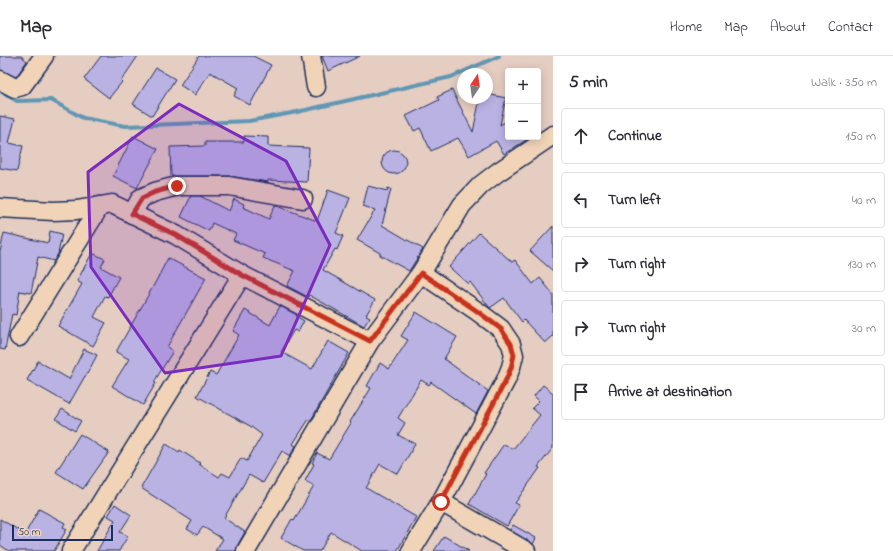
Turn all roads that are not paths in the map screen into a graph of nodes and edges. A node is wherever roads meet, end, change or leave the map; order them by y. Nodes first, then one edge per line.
1 (44, 56) edge
2 (311, 56) edge
3 (0, 80) edge
4 (316, 87) dead end
5 (553, 135) edge
6 (303, 199) dead end
7 (100, 206) junction
8 (0, 208) edge
9 (132, 214) junction
10 (421, 273) junction
11 (242, 275) junction
12 (19, 337) dead end
13 (370, 341) junction
14 (441, 502) junction
15 (71, 551) edge
16 (246, 551) edge
17 (411, 551) edge
18 (526, 551) edge

1 - 3 street
2 - 4 street
5 - 10 street
6 - 9 street
7 - 8 street
7 - 9 street
7 - 12 street
9 - 11 street
10 - 13 street
10 - 14 street
11 - 13 street
11 - 15 street
13 - 16 street
14 - 17 street
14 - 18 street

